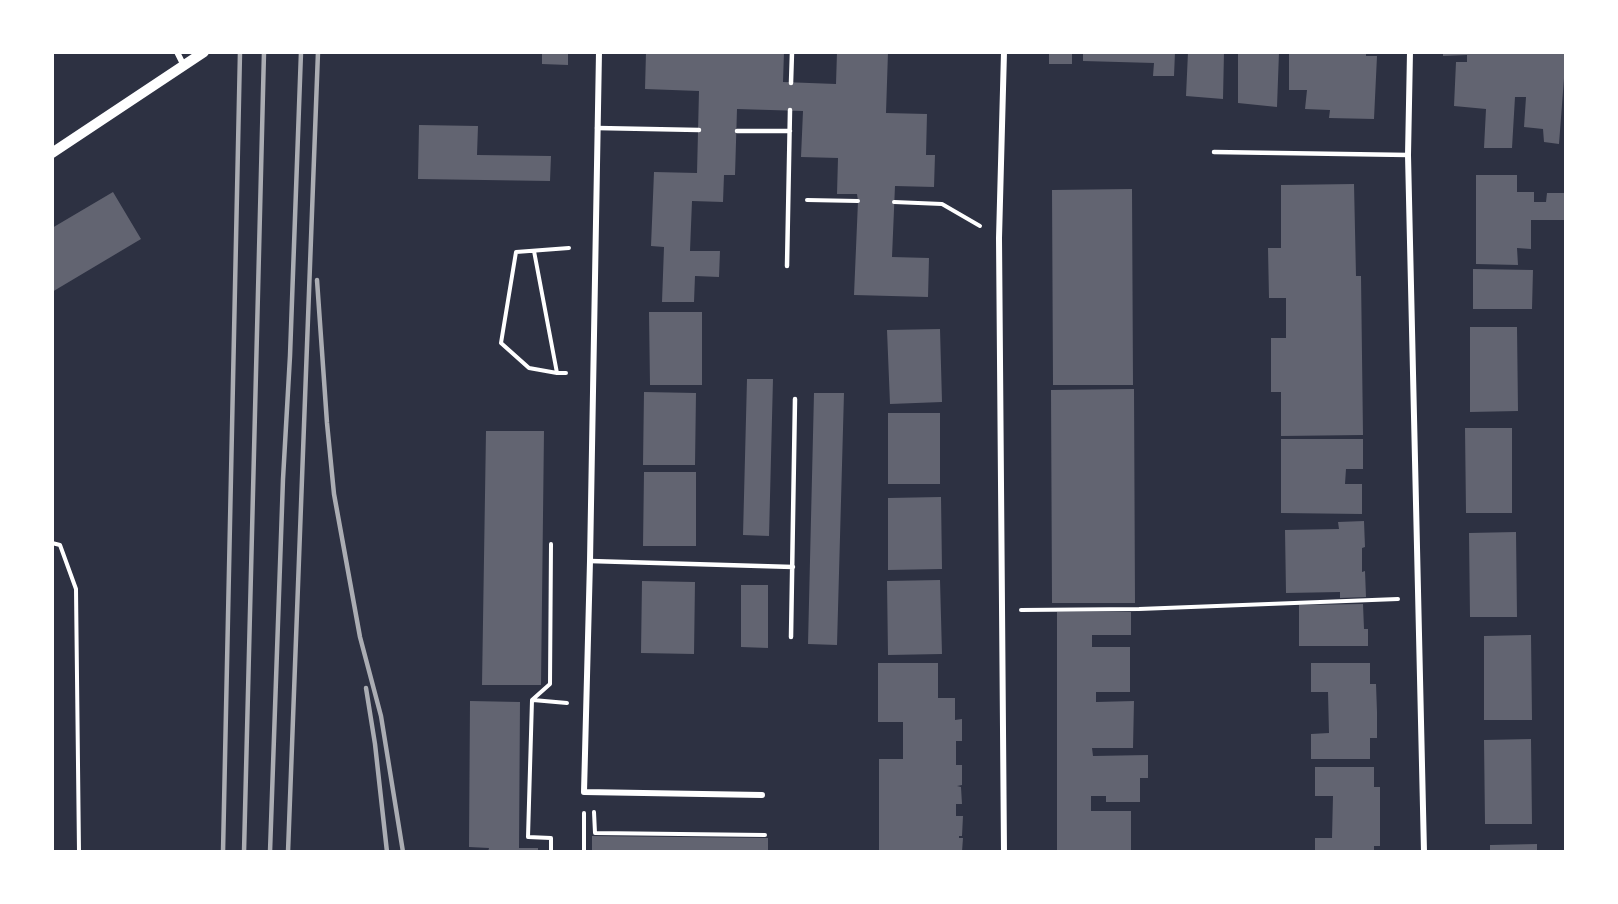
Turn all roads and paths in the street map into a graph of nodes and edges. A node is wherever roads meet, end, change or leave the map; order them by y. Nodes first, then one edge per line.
1 (177, 52) edge
2 (204, 52) edge
3 (599, 52) edge
4 (792, 52) edge
5 (1004, 52) edge
6 (1410, 52) edge
7 (184, 66) junction
8 (791, 83) dead end
9 (790, 110) dead end
10 (597, 129) junction
11 (699, 130) dead end
12 (737, 131) dead end
13 (790, 131) junction
14 (1214, 152) dead end
15 (52, 153) edge
16 (1408, 155) junction
17 (789, 200) junction
18 (858, 201) dead end
19 (894, 202) dead end
20 (999, 238) junction
21 (569, 248) dead end
22 (534, 251) junction
23 (787, 266) dead end
24 (557, 373) junction
25 (566, 373) dead end
26 (795, 399) dead end
27 (52, 543) edge
28 (551, 544) dead end
29 (590, 561) junction
30 (793, 567) junction
31 (1416, 598) junction
32 (1003, 610) junction
33 (791, 637) dead end
34 (532, 700) junction
35 (586, 704) junction
36 (584, 792) junction
37 (762, 795) dead end
38 (594, 807) dead end
39 (765, 836) dead end
40 (79, 852) edge
41 (551, 852) edge
42 (584, 852) edge
43 (1004, 852) edge
44 (1424, 852) edge

1 - 7 street
2 - 7 street
3 - 10 street
4 - 8 lane
5 - 20 street
6 - 16 street
7 - 15 street
9 - 13 lane
10 - 11 lane
10 - 29 street
12 - 13 lane
13 - 17 lane
14 - 16 lane
16 - 31 street
17 - 18 path
17 - 23 lane
19 - 20 path
20 - 32 street
21 - 22 path
22 - 24 path
22 - 24 path
24 - 25 path
26 - 30 lane
27 - 40 path
28 - 34 path
29 - 30 lane
29 - 35 street
30 - 33 lane
31 - 32 path
31 - 44 street
32 - 43 street
34 - 35 path
34 - 41 path
35 - 36 street
36 - 37 street
36 - 42 path
38 - 39 path

